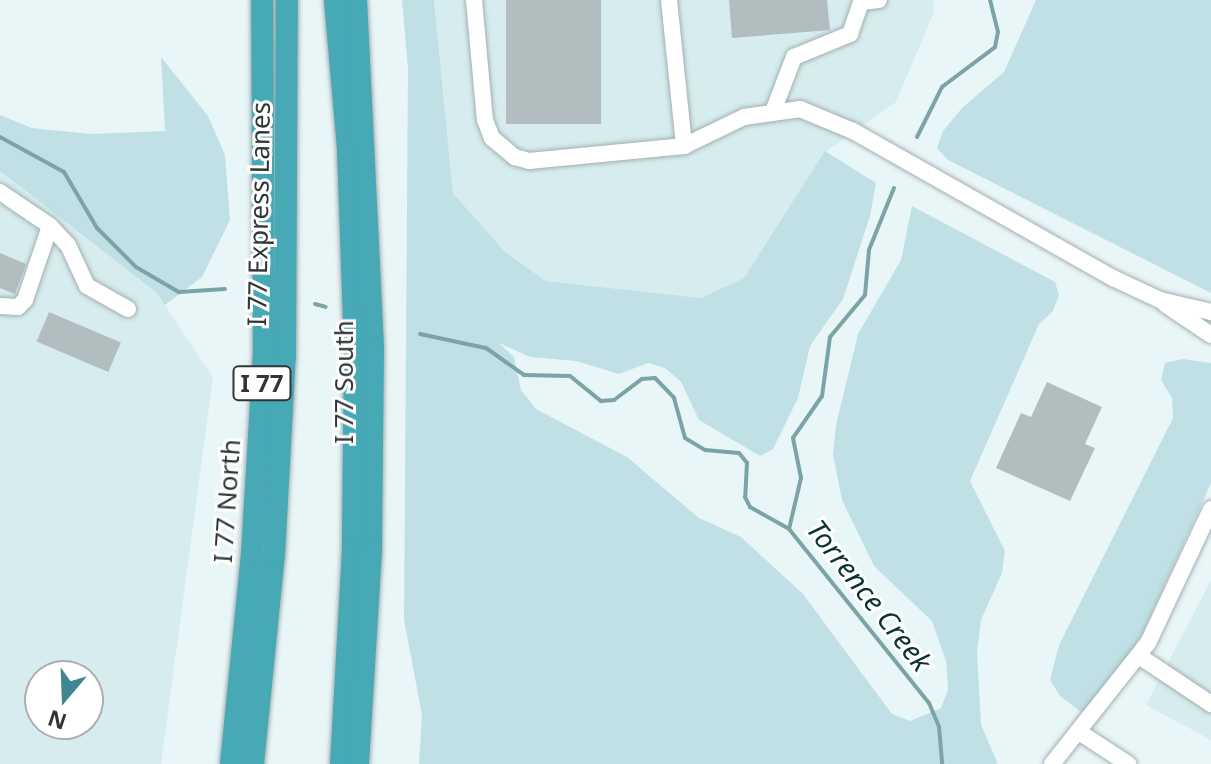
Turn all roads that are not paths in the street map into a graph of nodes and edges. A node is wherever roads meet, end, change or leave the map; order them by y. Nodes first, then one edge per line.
1 (262, 0) edge
2 (287, 0) edge
3 (335, 0) edge
4 (356, 0) edge
5 (474, 0) edge
6 (669, 0) edge
7 (879, 0) edge
8 (861, 1) edge
9 (774, 109) junction
10 (684, 146) junction
11 (0, 192) edge
12 (50, 226) junction
13 (1160, 300) junction
14 (0, 306) edge
15 (128, 309) dead end
16 (1211, 312) edge
17 (1211, 335) edge
18 (1211, 509) edge
19 (1139, 656) junction
20 (1211, 704) edge
21 (1079, 732) junction
22 (231, 764) edge
23 (253, 764) edge
24 (341, 764) edge
25 (358, 764) edge
26 (1052, 764) edge
27 (1128, 764) edge

1 - 22 highway, I 77 North / I 77
2 - 23 highway, I 77 Express Lanes / I 77
3 - 24 highway
4 - 25 highway, I 77 South
5 - 10 street
6 - 10 street
7 - 8 street
8 - 9 street
9 - 10 street
9 - 13 street
11 - 12 street
12 - 14 street
12 - 15 street
13 - 16 street
13 - 17 street
18 - 19 street
19 - 20 street
19 - 21 street
21 - 26 street
21 - 27 street

